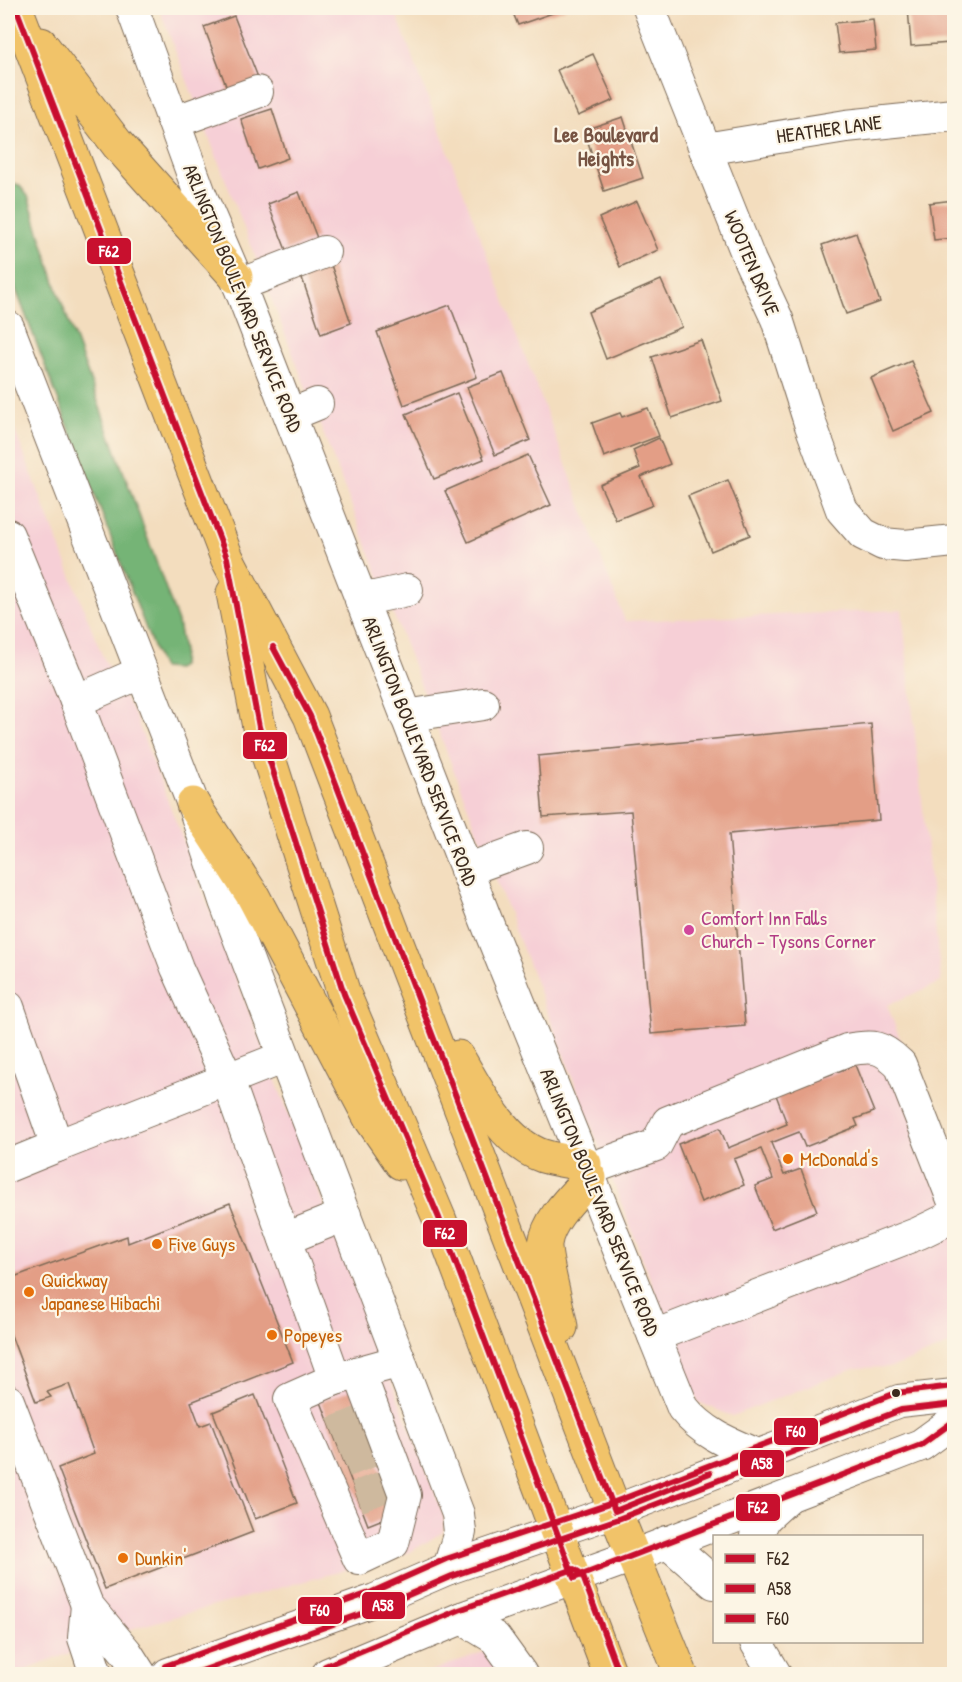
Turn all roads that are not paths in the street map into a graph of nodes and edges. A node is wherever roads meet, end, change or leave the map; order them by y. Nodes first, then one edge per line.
1 (132, 8) edge
2 (649, 8) edge
3 (17, 11) edge
4 (257, 92) dead end
5 (954, 115) edge
6 (174, 122) junction
7 (705, 149) junction
8 (324, 252) dead end
9 (237, 281) junction
10 (10, 343) edge
11 (8, 535) edge
12 (954, 541) edge
13 (227, 558) junction
14 (407, 590) dead end
15 (361, 600) junction
16 (142, 672) junction
17 (76, 701) junction
18 (483, 704) dead end
19 (406, 716) junction
20 (193, 804) junction
21 (527, 848) dead end
22 (466, 870) junction
23 (415, 984) junction
24 (8, 1007) edge
25 (284, 1057) junction
26 (227, 1078) junction
27 (57, 1146) junction
28 (8, 1166) edge
29 (587, 1171) junction
30 (954, 1202) edge
31 (345, 1215) junction
32 (954, 1216) edge
33 (439, 1218) junction
34 (285, 1239) junction
35 (654, 1336) junction
36 (400, 1361) junction
37 (347, 1375) junction
38 (954, 1395) edge
39 (8, 1401) edge
40 (577, 1412) junction
41 (954, 1421) edge
42 (757, 1455) junction
43 (442, 1471) junction
44 (394, 1483) junction
45 (793, 1493) junction
46 (615, 1510) junction
47 (557, 1532) junction
48 (756, 1535) edge
49 (668, 1542) junction
50 (633, 1556) junction
51 (359, 1559) junction
52 (448, 1568) junction
53 (574, 1578) junction
54 (713, 1582) edge
55 (375, 1600) junction
56 (87, 1605) junction
57 (462, 1618) junction
58 (757, 1643) edge
59 (763, 1643) edge
60 (96, 1674) edge
61 (140, 1674) edge
62 (168, 1674) edge
63 (328, 1674) edge
64 (521, 1674) edge
65 (610, 1674) edge
66 (681, 1674) edge
67 (775, 1674) edge

1 - 6 street, ARLINGTON BOULEVARD SERVICE ROAD
2 - 7 street, WOOTEN DRIVE
3 - 9 highway
3 - 13 highway
4 - 6 street
5 - 7 street, HEATHER LANE
6 - 9 street, ARLINGTON BOULEVARD SERVICE ROAD
7 - 12 street, WOOTEN DRIVE
8 - 9 street
9 - 15 street, ARLINGTON BOULEVARD SERVICE ROAD
10 - 16 street
11 - 17 street
13 - 23 highway
13 - 33 highway
14 - 15 street
15 - 19 street, ARLINGTON BOULEVARD SERVICE ROAD
16 - 17 street
16 - 20 street
17 - 26 street
18 - 19 street
19 - 22 street, ARLINGTON BOULEVARD SERVICE ROAD
20 - 25 street
20 - 33 highway
21 - 22 street
22 - 29 street, ARLINGTON BOULEVARD SERVICE ROAD
23 - 29 highway
23 - 40 highway
24 - 27 street
25 - 26 street
25 - 31 street
26 - 27 street
26 - 34 street
27 - 28 street
29 - 30 street
29 - 35 street, ARLINGTON BOULEVARD SERVICE ROAD
29 - 40 highway
31 - 34 street
31 - 36 street
32 - 35 street
33 - 47 highway
34 - 37 street
35 - 42 street, ARLINGTON BOULEVARD SERVICE ROAD
36 - 37 street
36 - 43 street
37 - 44 street
37 - 51 street
38 - 42 street
39 - 56 street
40 - 46 highway
41 - 45 street
42 - 46 street
43 - 44 street
43 - 52 street
44 - 51 street
45 - 48 street
45 - 49 street
46 - 47 street
46 - 50 highway
47 - 52 street
47 - 53 highway
49 - 50 street
49 - 54 street
50 - 53 street
50 - 66 highway
51 - 55 street
52 - 55 street
53 - 57 street
53 - 65 highway
55 - 62 street
56 - 60 street
56 - 61 street
57 - 63 street
57 - 64 street
58 - 67 street
59 - 67 street

